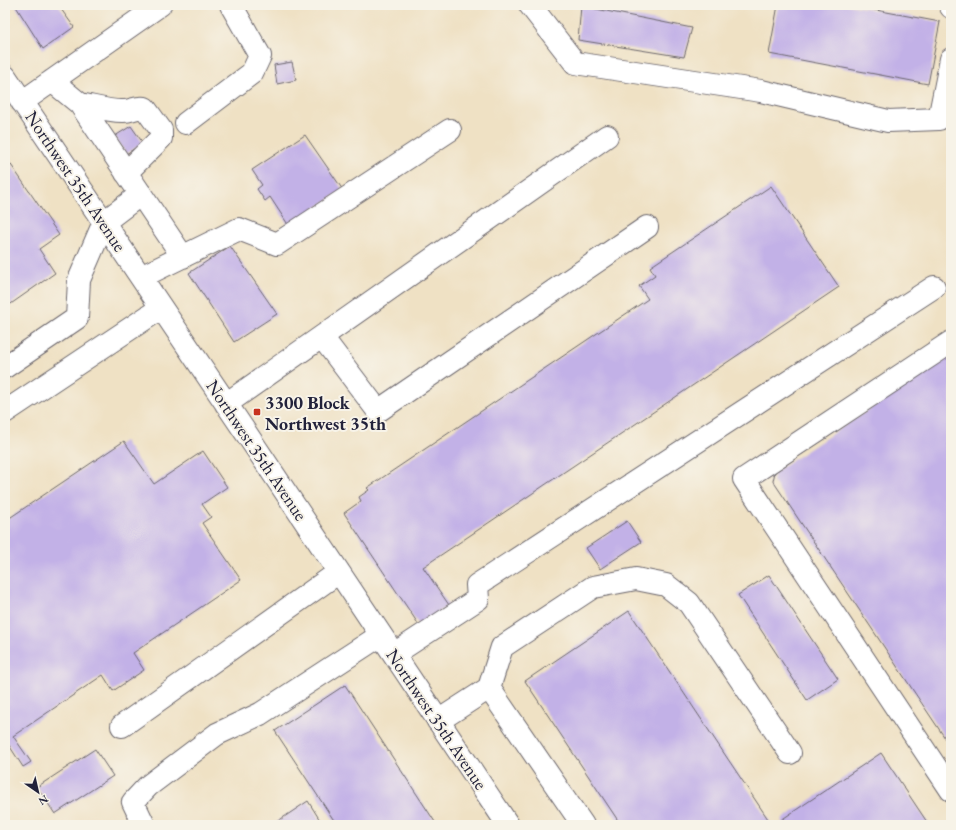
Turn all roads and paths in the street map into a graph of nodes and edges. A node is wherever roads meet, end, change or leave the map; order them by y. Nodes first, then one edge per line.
1 (160, 5) edge
2 (231, 5) edge
3 (530, 5) edge
4 (951, 59) edge
5 (5, 76) edge
6 (52, 81) junction
7 (22, 102) junction
8 (80, 104) junction
9 (186, 123) dead end
10 (450, 130) dead end
11 (607, 136) dead end
12 (126, 173) junction
13 (141, 194) junction
14 (104, 222) junction
15 (647, 227) dead end
16 (183, 257) junction
17 (141, 277) junction
18 (934, 287) dead end
19 (161, 308) junction
20 (322, 337) junction
21 (951, 342) edge
22 (5, 367) edge
23 (226, 404) junction
24 (5, 412) edge
25 (339, 572) junction
26 (382, 635) junction
27 (394, 654) junction
28 (489, 688) junction
29 (438, 721) junction
30 (122, 726) dead end
31 (790, 753) dead end
32 (951, 790) edge
33 (144, 825) edge
34 (508, 825) edge
35 (583, 825) edge

1 - 6 street
2 - 9 street
3 - 4 street
5 - 7 street, Northwest 35th Avenue
6 - 7 street
6 - 8 street
7 - 14 street, Northwest 35th Avenue
8 - 12 street
8 - 12 street
10 - 16 street
11 - 20 street
12 - 13 street
13 - 14 street
13 - 16 street
14 - 17 street, Northwest 35th Avenue
14 - 22 street
15 - 20 street
16 - 17 street
17 - 19 street, Northwest 35th Avenue
18 - 27 street
19 - 23 street, Northwest 35th Avenue
19 - 24 street
20 - 23 street
21 - 32 street
23 - 25 street, Northwest 35th Avenue
25 - 26 street, Northwest 35th Avenue
25 - 30 street
26 - 27 street, Northwest 35th Avenue
26 - 33 street
27 - 29 street, Northwest 35th Avenue
28 - 29 street
28 - 31 street
28 - 35 street
29 - 34 street, Northwest 35th Avenue

